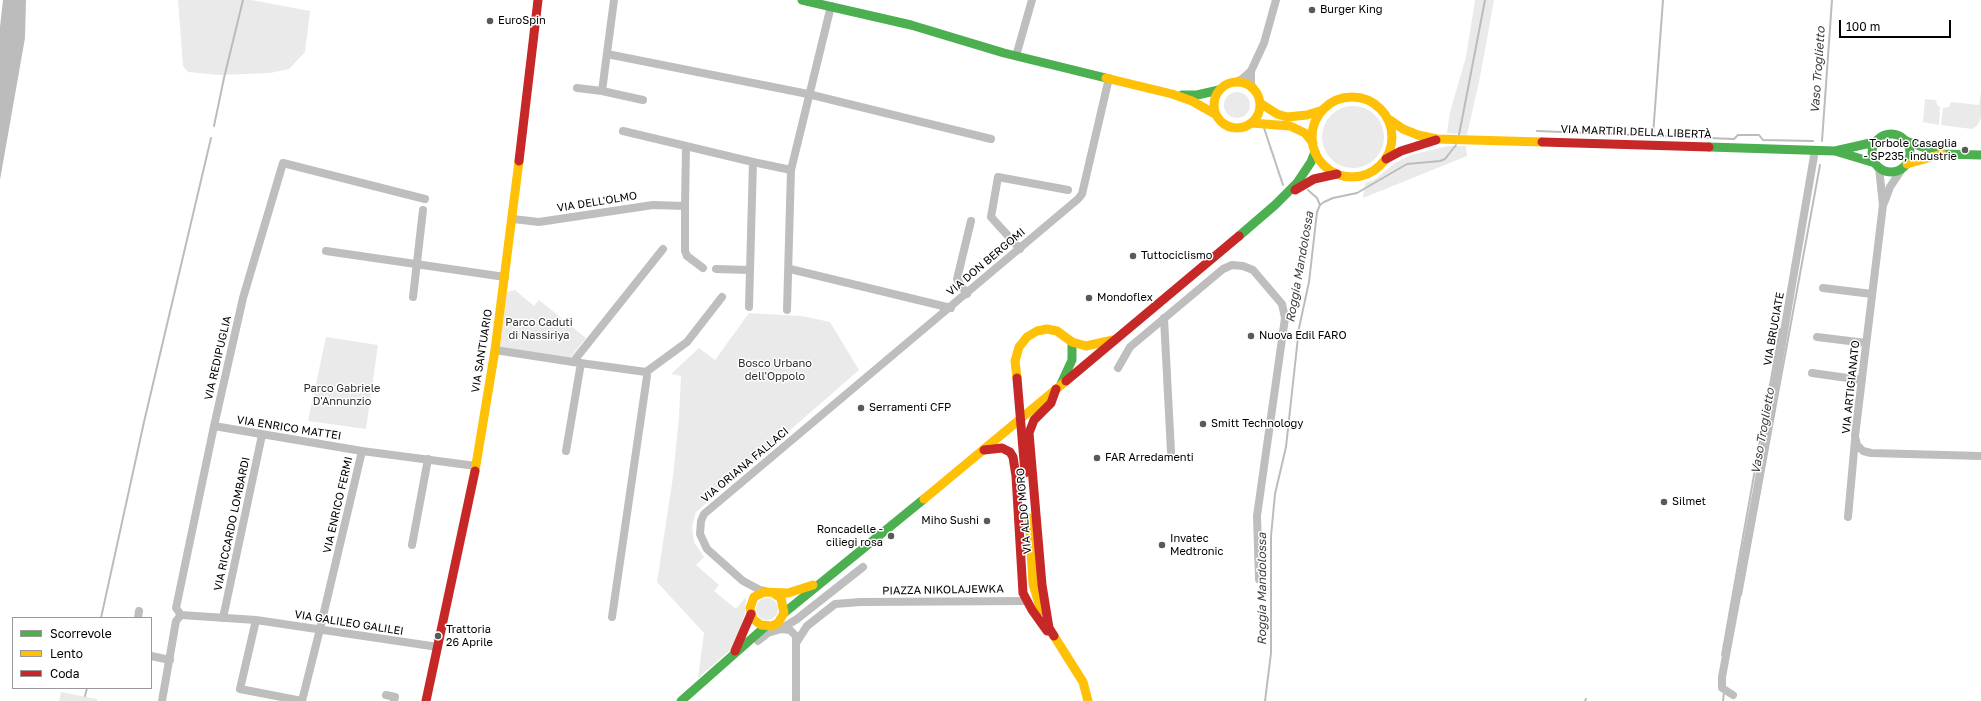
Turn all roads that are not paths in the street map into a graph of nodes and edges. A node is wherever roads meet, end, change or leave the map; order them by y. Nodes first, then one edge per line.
1 (538, 0) edge
2 (614, 0) edge
3 (802, 0) edge
4 (1032, 0) edge
5 (1276, 0) edge
6 (831, 6) junction
7 (607, 54) junction
8 (1016, 56) junction
9 (1251, 71) junction
10 (1109, 78) junction
11 (1236, 82) junction
12 (577, 88) dead end
13 (1254, 88) junction
14 (1219, 90) junction
15 (602, 91) junction
16 (808, 94) junction
17 (1172, 94) junction
18 (643, 100) dead end
19 (1260, 103) junction
20 (1323, 110) junction
21 (1215, 114) junction
22 (1387, 118) junction
23 (1252, 123) junction
24 (623, 131) dead end
25 (1437, 139) junction
26 (991, 140) dead end
27 (1906, 141) junction
28 (1874, 142) junction
29 (686, 146) junction
30 (1314, 147) junction
31 (1815, 150) junction
32 (1835, 151) junction
33 (1942, 154) junction
34 (1981, 155) edge
35 (1386, 159) junction
36 (753, 162) junction
37 (1877, 166) junction
38 (1904, 166) junction
39 (791, 170) junction
40 (1337, 174) junction
41 (1068, 190) dead end
42 (1285, 196) junction
43 (425, 199) dead end
44 (1883, 205) junction
45 (685, 206) junction
46 (423, 210) dead end
47 (513, 219) junction
48 (971, 221) dead end
49 (663, 249) dead end
50 (1020, 249) junction
51 (326, 251) dead end
52 (418, 265) junction
53 (703, 268) dead end
54 (716, 269) dead end
55 (790, 269) junction
56 (749, 270) junction
57 (505, 277) junction
58 (1823, 288) dead end
59 (966, 294) junction
60 (1872, 294) junction
61 (413, 297) dead end
62 (722, 297) dead end
63 (749, 306) dead end
64 (951, 308) junction
65 (787, 310) dead end
66 (1164, 318) junction
67 (1118, 337) junction
68 (1817, 337) dead end
69 (1072, 342) junction
70 (1866, 343) junction
71 (1130, 347) junction
72 (496, 350) junction
73 (577, 362) junction
74 (1118, 368) dead end
75 (646, 372) junction
76 (1812, 374) dead end
77 (1862, 380) junction
78 (1059, 386) junction
79 (811, 424) joint
80 (214, 426) junction
81 (262, 435) junction
82 (1855, 436) junction
83 (983, 450) junction
84 (362, 451) junction
85 (566, 451) dead end
86 (1171, 452) dead end
87 (1981, 456) edge
88 (428, 459) junction
89 (476, 466) junction
90 (1848, 517) dead end
91 (1030, 532) junction
92 (412, 546) dead end
93 (863, 567) dead end
94 (1259, 579) dead end
95 (824, 580) junction
96 (743, 581) junction
97 (1042, 585) junction
98 (771, 592) junction
99 (1041, 600) junction
100 (1027, 601) junction
101 (750, 611) junction
102 (784, 613) junction
103 (181, 615) junction
104 (612, 617) dead end
105 (223, 618) junction
106 (256, 620) junction
107 (766, 626) junction
108 (320, 629) junction
109 (781, 629) junction
110 (1053, 636) junction
111 (796, 639) junction
112 (438, 647) junction
113 (152, 656) edge
114 (730, 659) junction
115 (170, 660) junction
116 (722, 667) junction
117 (1728, 692) dead end
118 (386, 695) dead end
119 (162, 701) edge
120 (302, 701) edge
121 (394, 701) edge
122 (426, 701) edge
123 (681, 701) edge
124 (796, 701) edge
125 (1088, 701) edge

1 - 47 street, VIA SANTUARIO
2 - 7 street
3 - 6 street
4 - 8 street
5 - 9 street
6 - 8 street
6 - 16 street
7 - 15 street
7 - 16 street
8 - 10 street
9 - 11 street
9 - 13 street
10 - 17 street
10 - 50 street, VIA DON BERGOMI
11 - 13 street
11 - 14 street
12 - 15 street
13 - 19 street
14 - 17 street
14 - 21 street
15 - 18 street
16 - 26 street
16 - 39 street
17 - 21 street
19 - 20 street
19 - 23 street
20 - 22 street, VIA MARTIRI DELLA LIBERTÀ
20 - 30 street
21 - 23 street
22 - 25 street, VIA MARTIRI DELLA LIBERTÀ
22 - 35 street, VIA MARTIRI DELLA LIBERTÀ
23 - 30 street
24 - 29 street
25 - 31 street, VIA MARTIRI DELLA LIBERTÀ
25 - 35 street, VIA MARTIRI DELLA LIBERTÀ
27 - 28 street, VIA MARTIRI DELLA LIBERTÀ
27 - 33 street, VIA MARTIRI DELLA LIBERTÀ
27 - 38 street
28 - 32 street, VIA MARTIRI DELLA LIBERTÀ
28 - 37 street
29 - 36 street
29 - 45 street
30 - 40 street
30 - 42 street
31 - 32 street, VIA MARTIRI DELLA LIBERTÀ
31 - 117 street, VIA BRUCIATE
32 - 37 street, VIA MARTIRI DELLA LIBERTÀ
33 - 34 street, VIA MARTIRI DELLA LIBERTÀ
33 - 38 street, VIA MARTIRI DELLA LIBERTÀ
35 - 40 street, VIA MARTIRI DELLA LIBERTÀ
36 - 39 street
36 - 56 street
37 - 38 street, VIA MARTIRI DELLA LIBERTÀ
37 - 44 street, VIA ARTIGIANATO
38 - 44 street, VIA ARTIGIANATO
39 - 55 street
40 - 42 street, VIA MARTIRI DELLA LIBERTÀ
41 - 50 street
42 - 67 street
43 - 80 street, VIA REDIPUGLIA
44 - 60 street, VIA ARTIGIANATO
45 - 47 street, VIA DELL'OLMO
45 - 53 street
46 - 52 street
47 - 57 street, VIA SANTUARIO
48 - 59 street
49 - 73 street
50 - 59 street, VIA DON BERGOMI
51 - 52 street
52 - 57 street
52 - 61 street
54 - 56 street
55 - 64 street
55 - 65 street
56 - 63 street
57 - 72 street, VIA SANTUARIO
58 - 60 street
59 - 64 street, VIA DON BERGOMI
60 - 70 street, VIA ARTIGIANATO
62 - 75 street
64 - 79 street, VIA DON BERGOMI
66 - 71 street
66 - 86 street
66 - 94 street
67 - 69 street
67 - 71 street
67 - 78 street
68 - 70 street
69 - 78 street, VIA ALDO MORO
69 - 91 street, bridge
70 - 77 street, VIA ARTIGIANATO
71 - 74 street
72 - 73 street
72 - 89 street, VIA SANTUARIO
73 - 75 street
73 - 85 street
75 - 104 street
76 - 77 street
77 - 82 street, VIA ARTIGIANATO
78 - 83 street
78 - 97 street, VIA ALDO MORO
79 - 96 street, VIA ORIANA FALLACI
80 - 81 street, VIA ENRICO MATTEI
80 - 103 street, VIA REDIPUGLIA
81 - 84 street, VIA ENRICO MATTEI
81 - 105 street, VIA RICCARDO LOMBARDI
82 - 87 street, VIA ARTIGIANATO
82 - 90 street
83 - 95 street
83 - 100 street, VIA ALDO MORO
84 - 88 street, VIA ENRICO FERMI
84 - 108 street, VIA ENRICO FERMI
88 - 89 street, VIA ENRICO FERMI
88 - 92 street
89 - 112 street, VIA SANTUARIO
91 - 97 street
91 - 99 street
93 - 109 street
95 - 98 street
95 - 102 street
96 - 98 street, VIA ORIANA FALLACI
96 - 101 street
97 - 99 street, VIA ALDO MORO
98 - 101 street
98 - 102 street
99 - 100 street
99 - 110 street, VIA ALDO MORO
100 - 110 street, VIA ALDO MORO
100 - 111 street, PIAZZA NIKOLAJEWKA
101 - 107 street
101 - 114 street
102 - 107 street
103 - 105 street, VIA GALILEO GALILEI
103 - 115 street, VIA REDIPUGLIA
105 - 106 street, VIA GALILEO GALILEI
106 - 108 street, VIA GALILEO GALILEI
106 - 120 street
107 - 114 street
108 - 112 street, VIA GALILEO GALILEI
108 - 120 street, VIA ENRICO FERMI
109 - 111 street
109 - 116 street
110 - 125 street, VIA ALDO MORO
111 - 124 street
112 - 122 street, VIA SANTUARIO
113 - 115 street
114 - 116 street
115 - 119 street, VIA REDIPUGLIA
116 - 123 street
118 - 121 street

